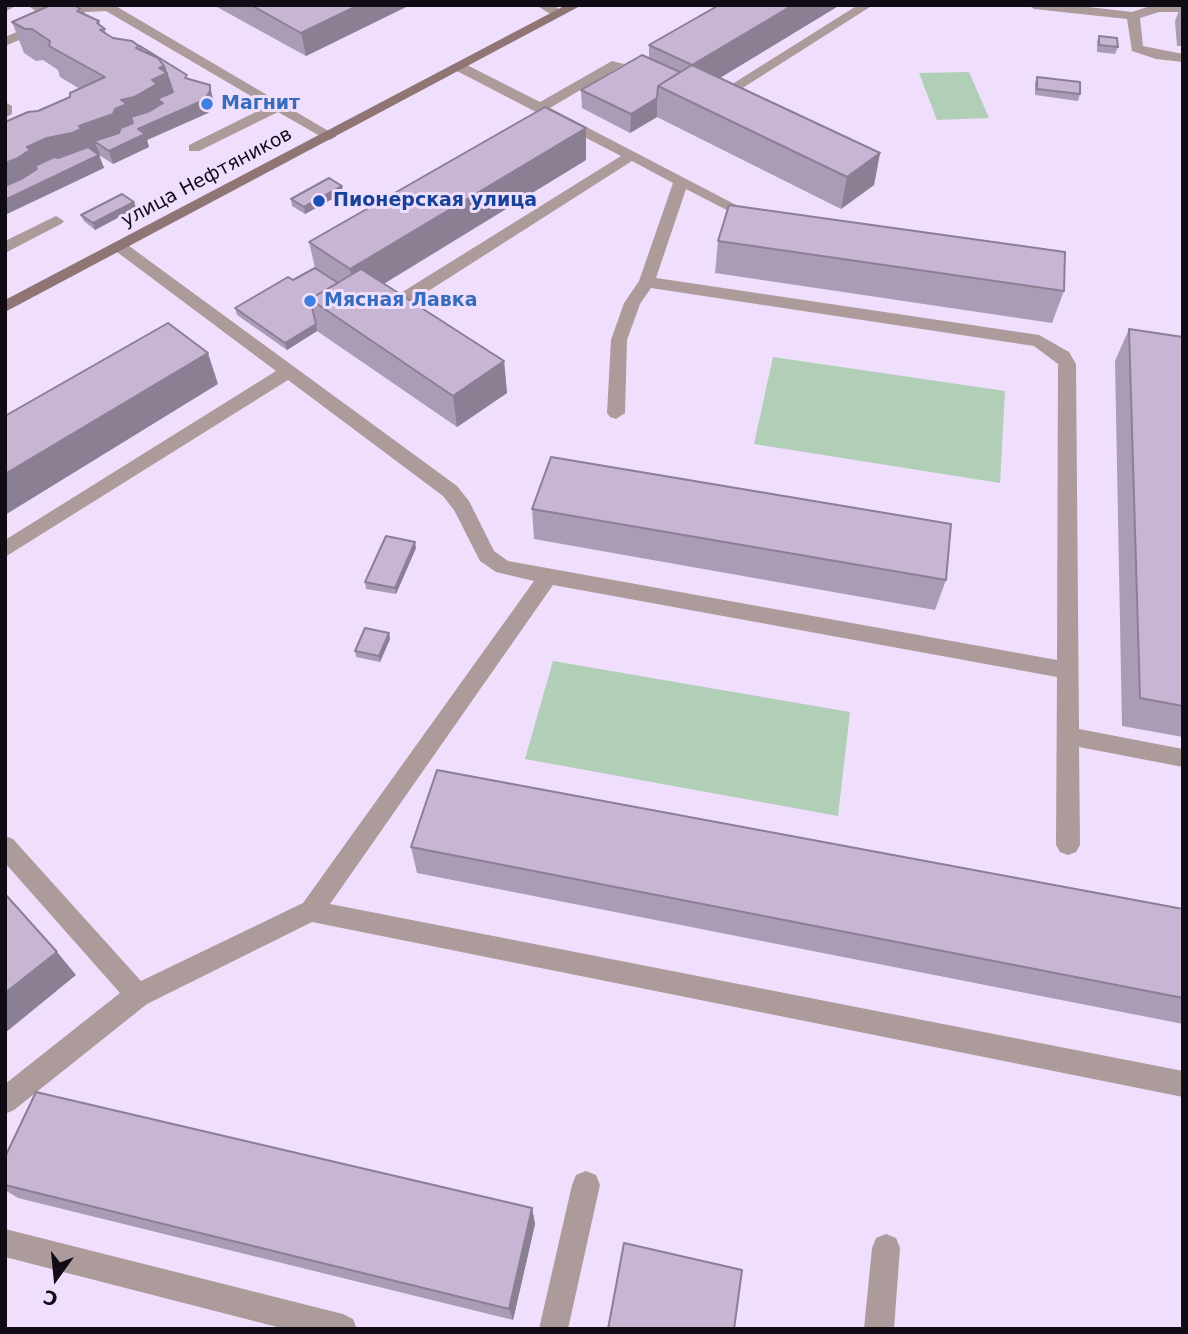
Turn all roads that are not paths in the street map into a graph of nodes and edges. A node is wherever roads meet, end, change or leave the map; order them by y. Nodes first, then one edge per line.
1 (11, 5) edge
2 (33, 5) edge
3 (542, 5) edge
4 (576, 5) edge
5 (867, 5) edge
6 (1034, 5) edge
7 (5, 8) edge
8 (1183, 8) edge
9 (560, 14) junction
10 (1133, 16) junction
11 (57, 20) junction
12 (5, 42) edge
13 (1183, 58) edge
14 (617, 64) dead end
15 (460, 67) junction
16 (725, 93) edge
17 (5, 106) edge
18 (279, 106) junction
19 (540, 108) junction
20 (5, 114) edge
21 (330, 136) junction
22 (194, 148) dead end
23 (632, 155) junction
24 (681, 181) junction
25 (757, 220) edge
26 (57, 221) dead end
27 (119, 246) junction
28 (5, 248) edge
29 (647, 282) junction
30 (402, 300) edge
31 (5, 307) edge
32 (289, 371) junction
33 (616, 414) dead end
34 (5, 550) edge
35 (548, 576) junction
36 (1066, 670) junction
37 (1067, 736) junction
38 (1183, 758) edge
39 (1068, 845) dead end
40 (5, 846) edge
41 (311, 911) junction
42 (138, 995) junction
43 (1183, 1084) edge
44 (5, 1101) edge
45 (586, 1185) dead end
46 (5, 1243) edge
47 (886, 1248) dead end
48 (343, 1329) edge
49 (553, 1329) edge
50 (880, 1329) edge

1 - 7 lane
2 - 11 lane
3 - 9 lane
4 - 9 main road, улица Нефтяников
5 - 16 lane
6 - 10 lane
8 - 10 lane
9 - 15 main road, улица Нефтяников
10 - 13 lane
11 - 12 lane
11 - 18 lane
14 - 19 lane
15 - 19 lane
15 - 21 main road, улица Нефтяников
17 - 20 lane
18 - 21 lane
18 - 22 lane
19 - 23 lane
21 - 27 main road, улица Нефтяников
23 - 24 lane
23 - 30 lane
24 - 25 lane
24 - 29 lane
26 - 28 lane
27 - 31 main road, улица Нефтяников
27 - 32 lane
29 - 33 lane
29 - 36 lane
32 - 34 lane
32 - 35 lane
35 - 36 lane
35 - 41 lane
36 - 37 lane
37 - 38 lane
37 - 39 lane
40 - 42 lane
41 - 42 lane
41 - 43 lane
42 - 44 lane
45 - 49 lane
46 - 48 lane
47 - 50 lane

